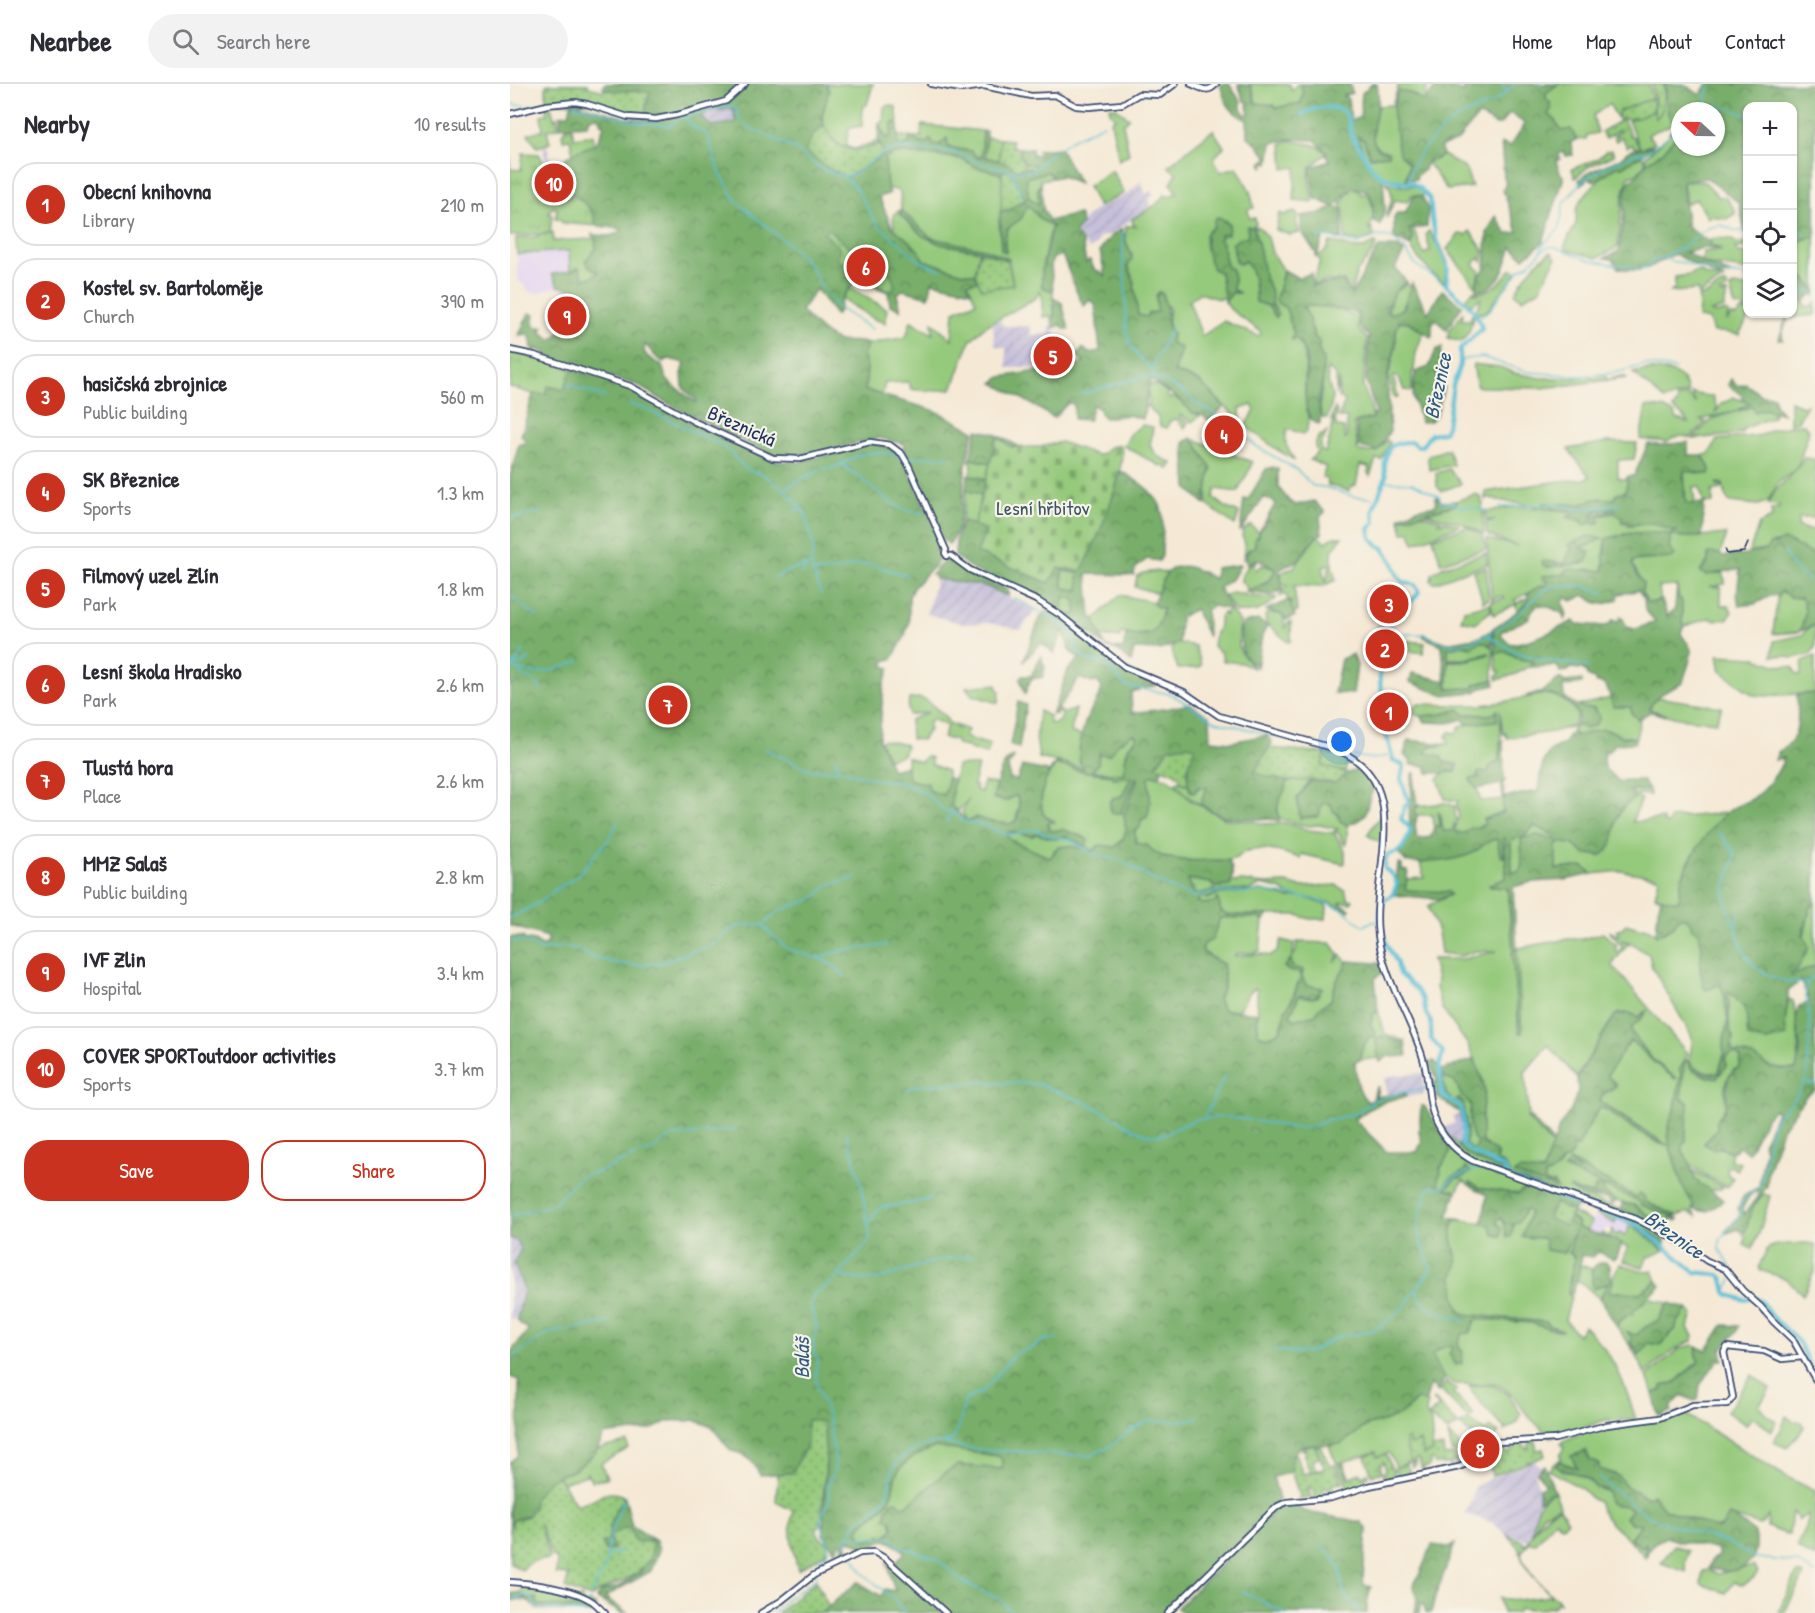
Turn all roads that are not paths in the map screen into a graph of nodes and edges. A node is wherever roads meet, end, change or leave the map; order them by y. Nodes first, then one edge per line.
1 (745, 84) edge
2 (931, 84) edge
3 (1175, 84) edge
4 (1191, 84) edge
5 (1216, 84) edge
6 (510, 114) edge
7 (510, 350) edge
8 (1803, 1357) junction
9 (1810, 1365) edge
10 (1815, 1379) edge
11 (510, 1581) edge
12 (605, 1613) edge
13 (761, 1613) edge
14 (946, 1613) edge
15 (1168, 1613) edge

1 - 6 main road
2 - 3 main road
4 - 5 main road
7 - 8 main road, Březnická
8 - 9 main road, Březnická
8 - 15 main road
9 - 10 main road, Březnická
11 - 12 main road
13 - 14 main road

